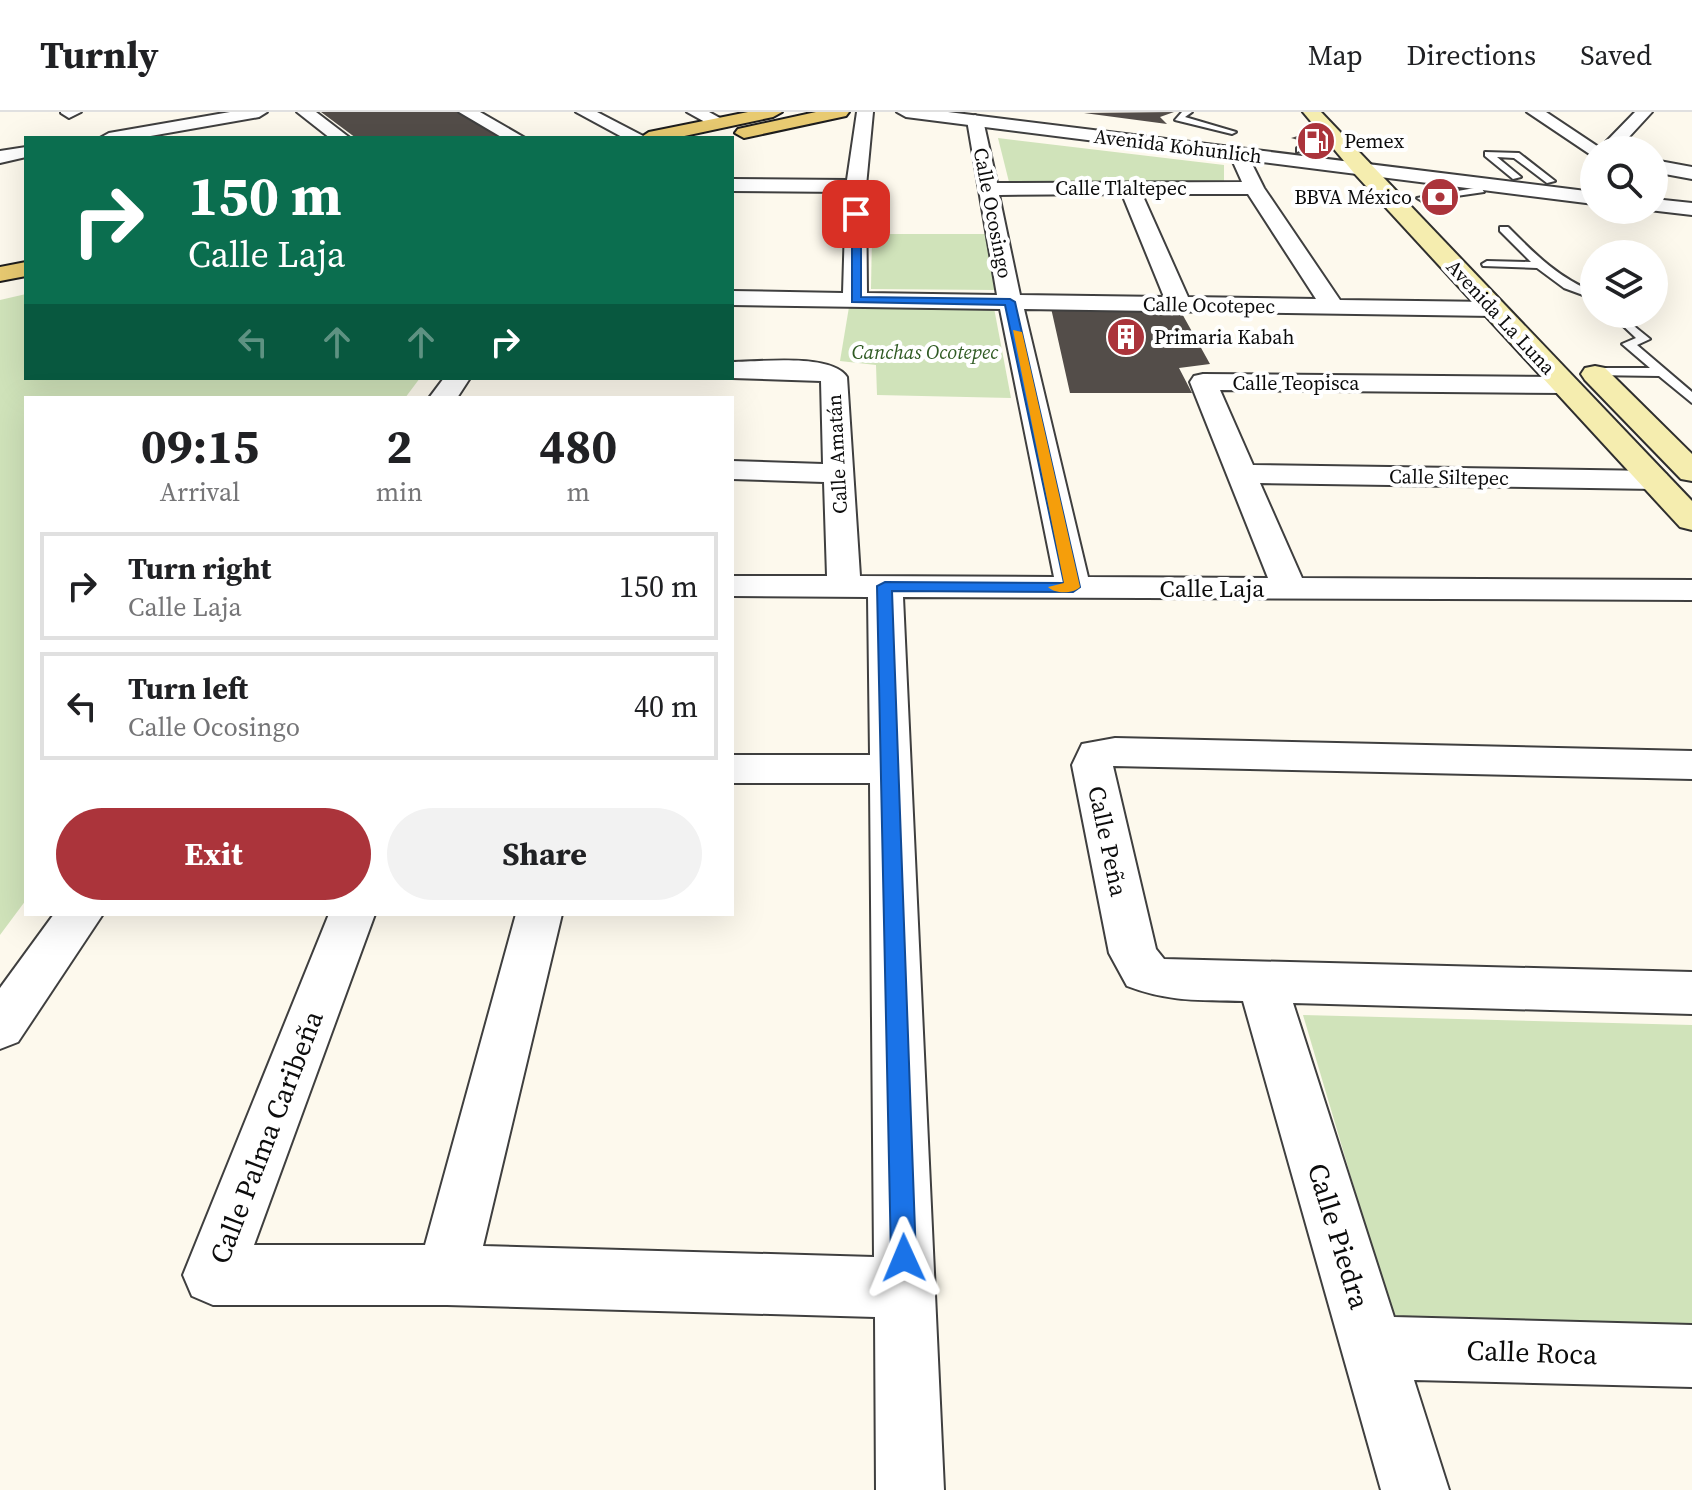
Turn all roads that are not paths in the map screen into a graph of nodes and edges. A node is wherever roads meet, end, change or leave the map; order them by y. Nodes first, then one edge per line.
1 (259, 112) edge
2 (305, 112) edge
3 (467, 112) edge
4 (584, 112) edge
5 (695, 112) edge
6 (773, 112) edge
7 (840, 112) edge
8 (865, 112) edge
9 (906, 112) edge
10 (1188, 112) edge
11 (1312, 112) edge
12 (1343, 112) edge
13 (1535, 112) edge
14 (1644, 112) edge
15 (981, 116) edge
16 (719, 130) edge
17 (121, 136) edge
18 (338, 136) edge
19 (512, 136) edge
20 (634, 136) edge
21 (666, 136) edge
22 (1621, 136) edge
23 (1232, 137) junction
24 (1580, 143) edge
25 (1330, 150) junction
26 (24, 152) edge
27 (0, 157) edge
28 (1392, 167) junction
29 (1668, 169) edge
30 (1692, 173) edge
31 (1516, 177) junction
32 (1550, 181) junction
33 (1476, 183) junction
34 (1580, 184) edge
35 (856, 186) junction
36 (734, 187) edge
37 (1129, 188) junction
38 (1254, 188) junction
39 (988, 189) junction
40 (1668, 195) edge
41 (1580, 196) edge
42 (1422, 198) junction
43 (1692, 198) edge
44 (1668, 206) edge
45 (1692, 209) edge
46 (1444, 220) dead end
47 (1504, 229) dead end
48 (1465, 242) dead end
49 (1487, 264) junction
50 (1540, 265) junction
51 (24, 269) edge
52 (0, 274) edge
53 (24, 284) edge
54 (1508, 286) dead end
55 (0, 290) edge
56 (1580, 291) edge
57 (734, 298) edge
58 (855, 300) junction
59 (1010, 302) junction
60 (1179, 305) junction
61 (1333, 307) junction
62 (1493, 309) junction
63 (1632, 328) edge
64 (1572, 351) dead end
65 (734, 370) edge
66 (1594, 372) junction
67 (1662, 372) junction
68 (1565, 385) junction
69 (1692, 399) edge
70 (1687, 462) edge
71 (734, 470) edge
72 (838, 473) junction
73 (1242, 474) junction
74 (1655, 480) junction
75 (1692, 520) edge
76 (734, 586) edge
77 (864, 586) junction
78 (1073, 587) junction
79 (1289, 588) junction
80 (1692, 590) edge
81 (1692, 765) edge
82 (734, 769) edge
83 (890, 769) junction
84 (79, 916) edge
85 (351, 916) edge
86 (538, 916) edge
87 (1262, 981) junction
88 (1692, 993) edge
89 (0, 1027) edge
90 (447, 1275) junction
91 (904, 1288) junction
92 (1372, 1348) junction
93 (1692, 1356) edge
94 (910, 1490) edge
95 (1415, 1490) edge

1 - 17 street
2 - 18 street
3 - 19 street
4 - 20 street
5 - 16 street
6 - 16 main road
7 - 16 main road
8 - 35 street
9 - 15 street, Avenida Kohunlich
10 - 23 lane
11 - 25 main road, Avenida La Luna
12 - 28 main road
13 - 24 street
14 - 22 street
15 - 23 street, Avenida Kohunlich
15 - 39 street, Calle Ocosingo
16 - 21 main road
23 - 25 street, Avenida Kohunlich
23 - 25 street, Avenida Kohunlich
23 - 38 street
25 - 28 street, Avenida Kohunlich
25 - 62 main road, Avenida La Luna
26 - 27 street
28 - 31 street, Avenida Kohunlich
28 - 33 street, Avenida Kohunlich
28 - 42 main road
29 - 30 street
31 - 32 street, Avenida Kohunlich
31 - 32 lane
32 - 34 street, Avenida Kohunlich
33 - 41 street, Avenida Kohunlich
33 - 42 lane
35 - 36 street
35 - 58 street
37 - 38 street, Calle Tlaltepec
37 - 39 street, Calle Tlaltepec
37 - 60 street
38 - 61 street
39 - 59 street, Calle Ocosingo
40 - 43 street
42 - 46 main road
44 - 45 street
47 - 50 lane
48 - 49 main road, Avenida La Luna
49 - 50 lane
49 - 54 main road, Avenida La Luna
50 - 56 lane
51 - 52 main road
53 - 55 main road
57 - 58 street, Calle Ocotepec
58 - 59 street, Calle Ocotepec
59 - 60 street, Calle Ocotepec
59 - 78 street, Calle Ocosingo
60 - 61 street, Calle Ocotepec
61 - 62 street, Calle Ocotepec
62 - 68 main road, Avenida La Luna
63 - 67 lane
64 - 66 main road, Avenida La Luna
65 - 72 street, Calle Amatán
66 - 67 lane
66 - 70 main road, Avenida La Luna
67 - 69 lane
68 - 73 street, Calle Teopisca
68 - 74 main road, Avenida La Luna
71 - 72 street
72 - 77 street, Calle Amatán
73 - 74 street, Calle Siltepec
73 - 79 street, Calle Teopisca
74 - 75 main road, Avenida La Luna
76 - 77 street, Calle Laja
77 - 78 street, Calle Laja
77 - 83 street, Calle Amatán
78 - 79 street, Calle Laja
79 - 80 street, Calle Laja
81 - 87 street, Calle Peña
82 - 83 street
83 - 91 street, Calle Amatán
84 - 89 street
85 - 90 street, Calle Palma Caribeña
86 - 90 street
87 - 88 street, Calle Peña
87 - 92 street, Calle Piedra
90 - 91 street, Calle Palma Caribeña
91 - 94 street, Calle Amatán
92 - 93 street, Calle Roca
92 - 95 street, Calle Piedra

